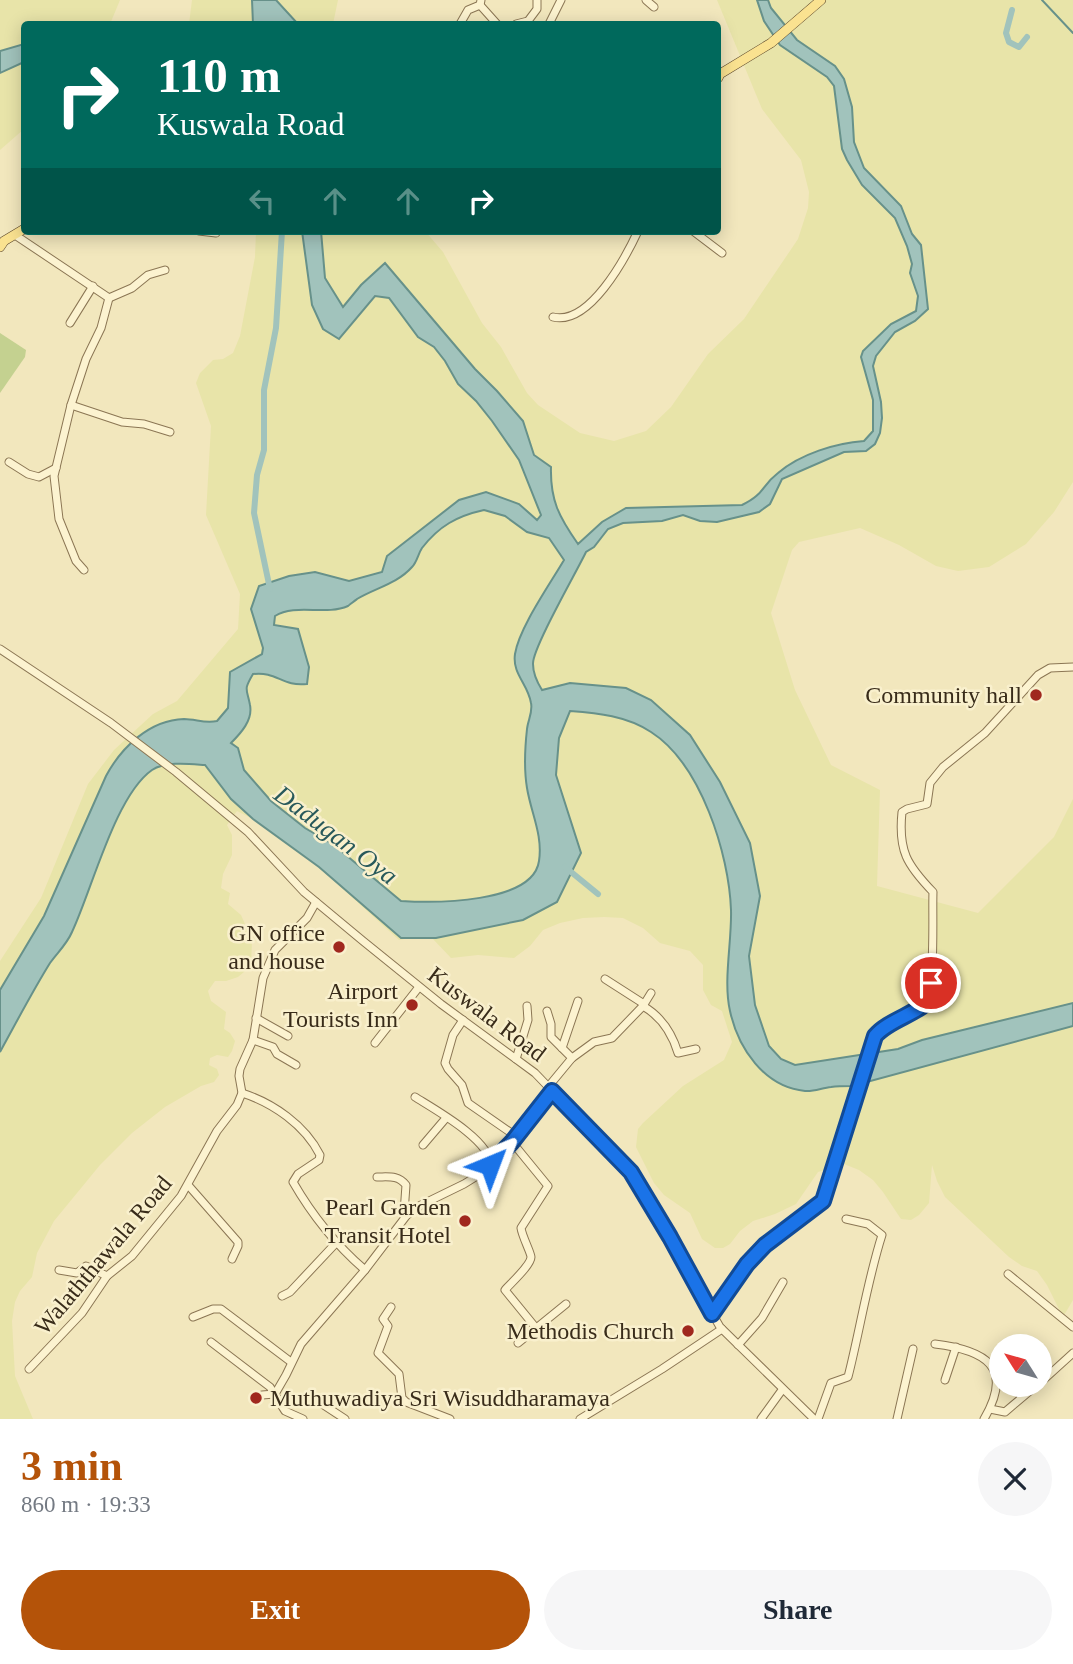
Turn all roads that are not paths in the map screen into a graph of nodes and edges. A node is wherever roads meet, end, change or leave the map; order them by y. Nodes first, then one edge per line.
1 (537, 0) edge
2 (561, 0) edge
3 (646, 0) edge
4 (821, 0) edge
5 (480, 2) edge
6 (654, 7) dead end
7 (462, 21) edge
8 (495, 21) edge
9 (527, 21) edge
10 (550, 21) edge
11 (721, 73) edge
12 (21, 231) edge
13 (15, 235) junction
14 (636, 235) edge
15 (698, 235) edge
16 (0, 247) edge
17 (722, 253) dead end
18 (165, 270) dead end
19 (93, 286) junction
20 (109, 298) junction
21 (553, 317) dead end
22 (69, 323) dead end
23 (71, 405) junction
24 (170, 432) dead end
25 (9, 462) dead end
26 (56, 468) junction
27 (84, 570) dead end
28 (0, 649) edge
29 (1073, 667) edge
30 (317, 902) junction
31 (605, 979) dead end
32 (419, 987) junction
33 (651, 993) dead end
34 (578, 1001) dead end
35 (643, 1005) junction
36 (527, 1006) dead end
37 (547, 1012) dead end
38 (256, 1018) junction
39 (463, 1020) junction
40 (288, 1036) dead end
41 (253, 1040) junction
42 (375, 1043) dead end
43 (562, 1048) junction
44 (696, 1049) dead end
45 (572, 1058) junction
46 (516, 1059) junction
47 (296, 1065) dead end
48 (550, 1089) junction
49 (242, 1093) junction
50 (415, 1097) dead end
51 (446, 1118) junction
52 (515, 1140) junction
53 (423, 1145) dead end
54 (490, 1165) junction
55 (377, 1177) dead end
56 (188, 1185) junction
57 (407, 1215) junction
58 (846, 1219) dead end
59 (336, 1243) junction
60 (232, 1259) dead end
61 (60, 1270) dead end
62 (365, 1270) junction
63 (1008, 1274) dead end
64 (107, 1276) junction
65 (783, 1282) dead end
66 (282, 1296) dead end
67 (566, 1304) dead end
68 (391, 1307) dead end
69 (712, 1314) junction
70 (193, 1317) dead end
71 (1073, 1327) edge
72 (536, 1328) junction
73 (722, 1329) junction
74 (211, 1342) dead end
75 (518, 1343) dead end
76 (935, 1344) dead end
77 (738, 1345) junction
78 (956, 1347) junction
79 (913, 1349) dead end
80 (1073, 1353) edge
81 (291, 1362) junction
82 (29, 1369) dead end
83 (1052, 1372) edge
84 (944, 1380) dead end
85 (782, 1390) junction
86 (275, 1394) junction
87 (262, 1395) dead end
88 (1023, 1397) edge
89 (316, 1400) dead end
90 (990, 1409) junction
91 (285, 1411) junction
92 (280, 1419) edge
93 (303, 1419) edge
94 (345, 1419) edge
95 (450, 1419) edge
96 (580, 1419) edge
97 (761, 1419) edge
98 (816, 1419) edge
99 (897, 1419) edge
100 (984, 1419) edge

1 - 9 street
2 - 10 street
3 - 6 street
4 - 11 main road
5 - 7 street
5 - 8 street
12 - 13 main road
13 - 16 main road
13 - 19 street
14 - 21 street
15 - 17 street
18 - 20 street
19 - 20 street
19 - 22 street
20 - 23 street
23 - 24 street
23 - 26 street
25 - 26 street
26 - 27 street
28 - 30 street, Kuswala Road
29 - 69 street
30 - 32 street, Kuswala Road
30 - 38 street, Walaththawala Road
31 - 35 street
32 - 39 street, Kuswala Road
32 - 42 street
33 - 35 street
34 - 43 street
35 - 44 street
35 - 45 street
36 - 46 street
37 - 43 street
38 - 40 street
38 - 41 street, Walaththawala Road
39 - 46 street, Kuswala Road
39 - 52 street
41 - 47 street
41 - 49 street, Walaththawala Road
43 - 45 street
45 - 48 street
46 - 48 street, Kuswala Road
48 - 52 street
48 - 69 street, Kuswala Road
49 - 56 street, Walaththawala Road
49 - 59 street
50 - 51 street
51 - 53 street
51 - 54 street
52 - 54 street
52 - 72 street
54 - 57 street
55 - 57 street
56 - 60 street
56 - 64 street, Walaththawala Road
57 - 62 street
58 - 98 street
59 - 62 street
59 - 66 street
61 - 64 street
62 - 81 street
63 - 71 street
64 - 82 street, Walaththawala Road
65 - 77 street
67 - 72 street
68 - 95 street
69 - 73 street, Kuswala Road
70 - 81 street
72 - 75 street
73 - 77 street, Kuswala Road
73 - 96 street
74 - 86 street
76 - 78 street
77 - 85 street, Kuswala Road
78 - 84 street
78 - 90 street
79 - 99 street
80 - 83 street
81 - 86 street
85 - 97 street
85 - 98 street, Kuswala Road
86 - 87 street
86 - 91 street
88 - 90 street
89 - 94 street
90 - 100 street
91 - 92 street
91 - 93 street

